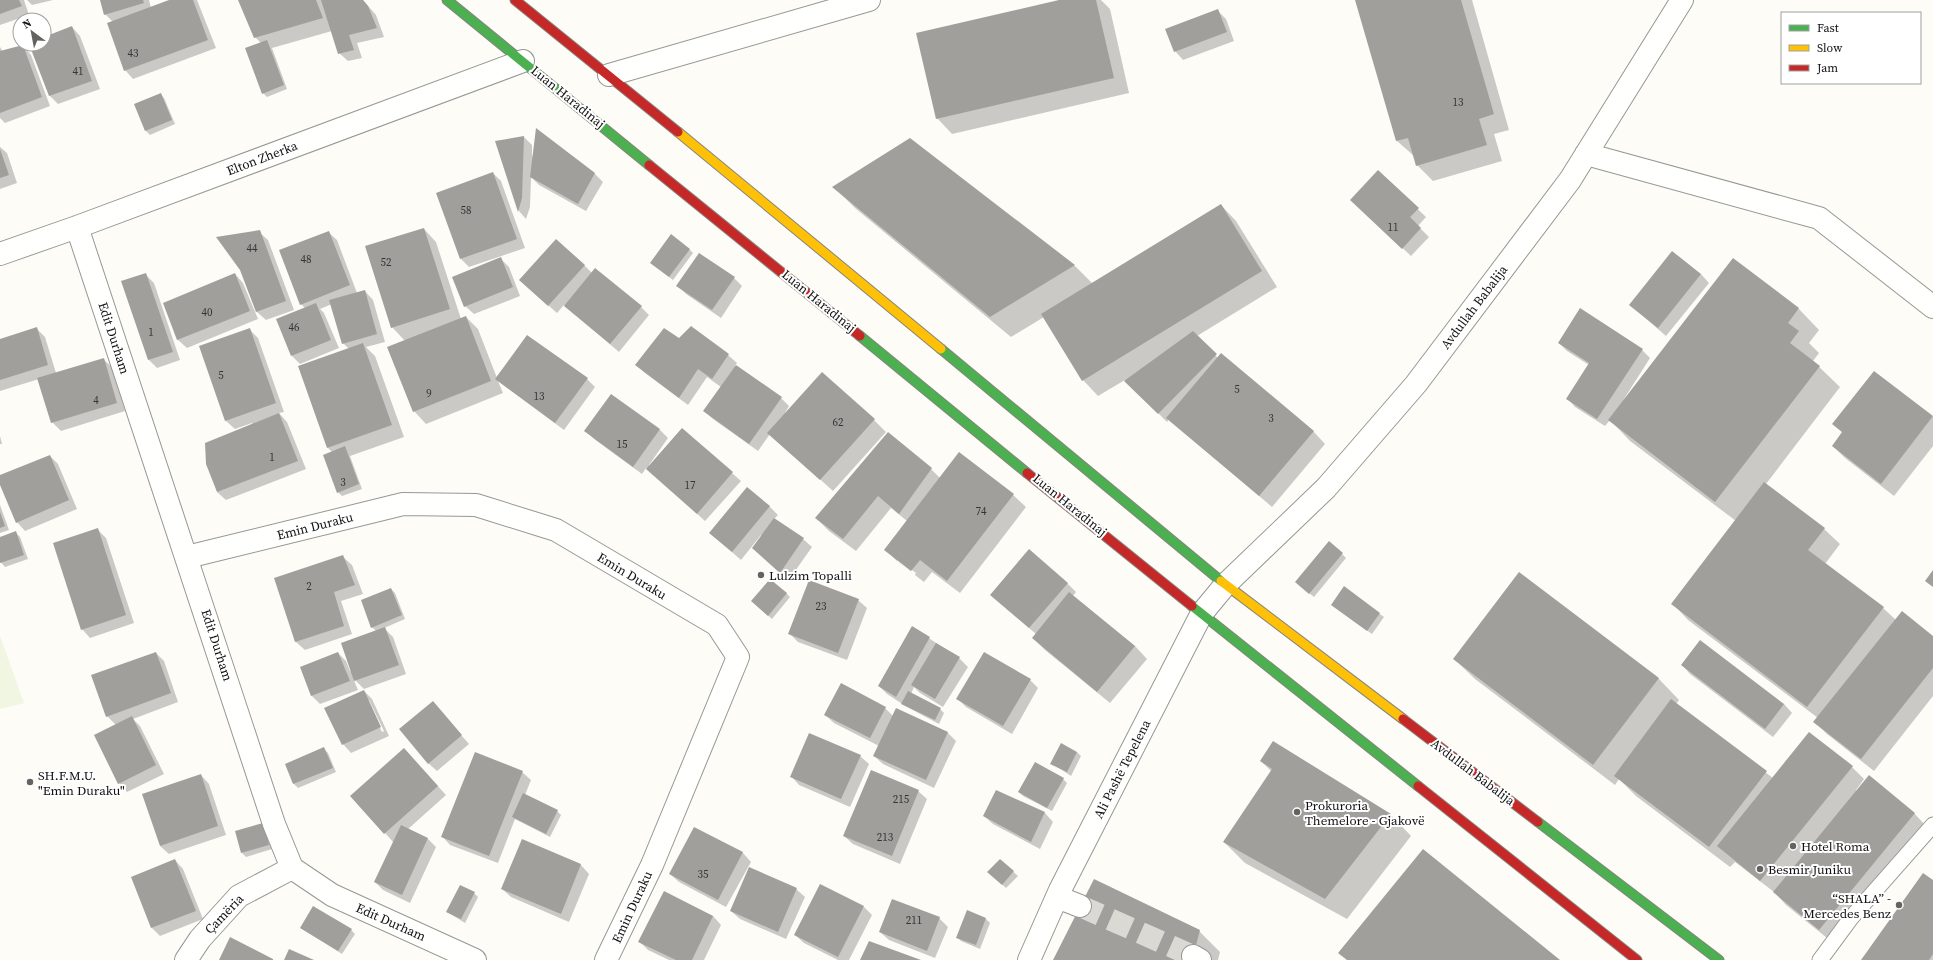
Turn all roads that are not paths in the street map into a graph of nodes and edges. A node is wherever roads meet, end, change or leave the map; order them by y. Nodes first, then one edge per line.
1 (447, 0) edge
2 (515, 0) edge
3 (869, 0) edge
4 (1682, 0) edge
5 (523, 61) junction
6 (609, 75) junction
7 (1586, 154) junction
8 (77, 228) junction
9 (0, 254) edge
10 (1933, 307) edge
11 (187, 557) junction
12 (1223, 582) junction
13 (1196, 608) junction
14 (1933, 825) edge
15 (292, 868) junction
16 (1057, 897) junction
17 (1080, 906) tunnel mouth
18 (186, 960) edge
19 (475, 960) edge
20 (606, 960) edge
21 (1029, 960) edge
22 (1637, 960) edge
23 (1719, 960) edge
24 (1820, 960) edge

1 - 5 main road, Luan Haradinaj
2 - 6 main road
3 - 6 street
4 - 7 street, Avdullah Babalija
5 - 8 street, Elton Zherka
5 - 13 main road, Luan Haradinaj
6 - 12 main road
7 - 10 street
7 - 12 street, Avdullah Babalija
8 - 9 street, Elton Zherka
8 - 11 street, Edit Durham
11 - 15 street, Edit Durham
11 - 20 street, Emin Duraku
12 - 13 street, Ali Pashë Tepelena
12 - 23 main road, Avdullah Babalija
13 - 16 street, Ali Pashë Tepelena
13 - 22 main road
14 - 24 lane
15 - 18 street, Çamëria
15 - 19 street, Edit Durham
16 - 17 street
16 - 21 street, Ali Pashë Tepelena

